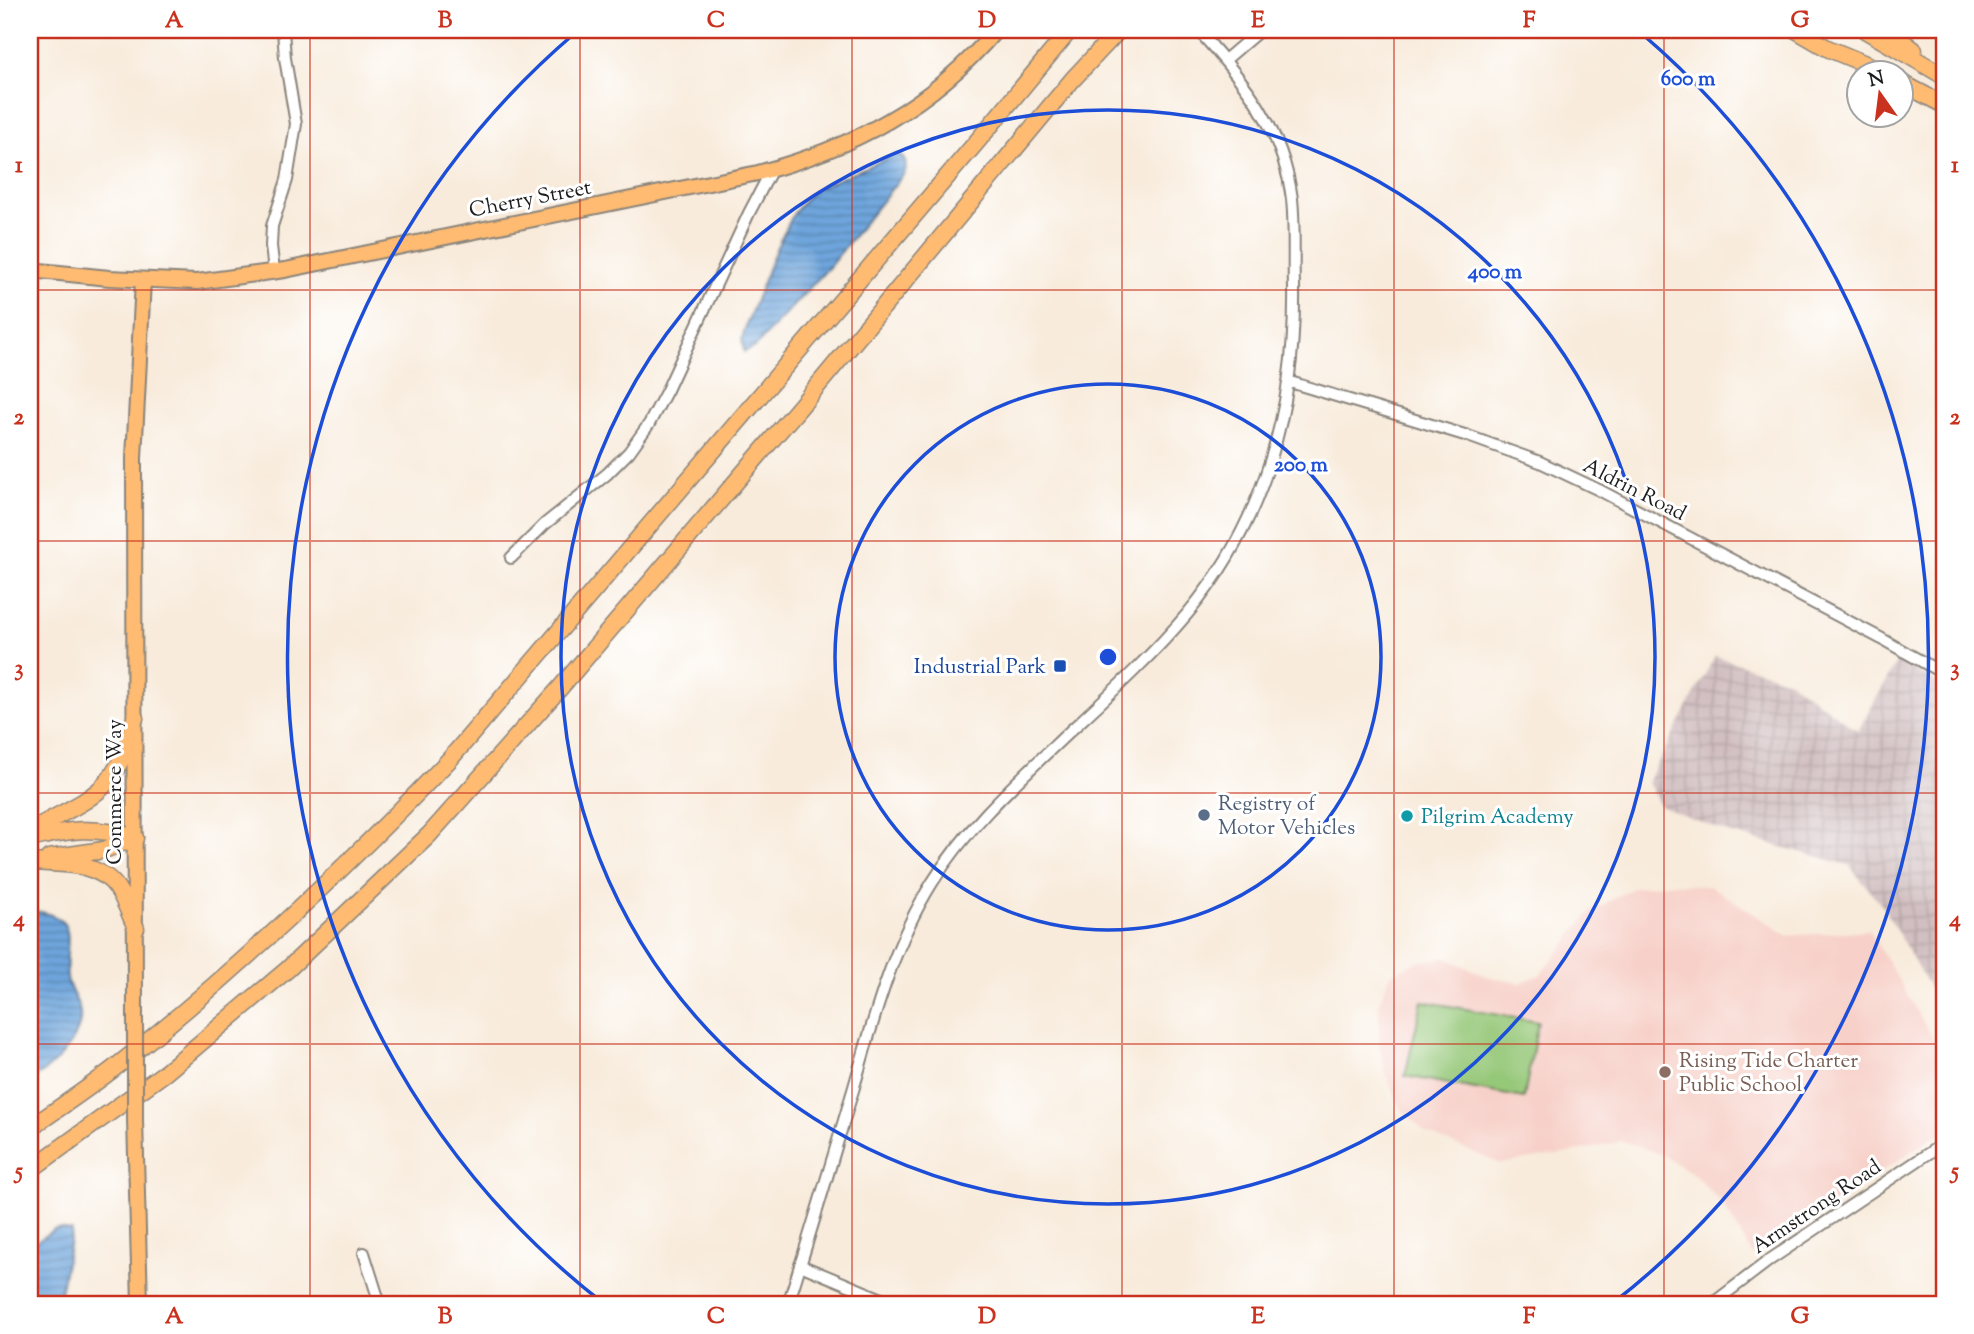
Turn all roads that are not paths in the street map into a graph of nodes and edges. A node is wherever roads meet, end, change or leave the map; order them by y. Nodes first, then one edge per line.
1 (284, 30) edge
2 (996, 30) edge
3 (1070, 30) edge
4 (1108, 30) edge
5 (1119, 30) edge
6 (1198, 30) edge
7 (1259, 30) edge
8 (1797, 30) edge
9 (1816, 30) edge
10 (1865, 30) edge
11 (1888, 30) edge
12 (1225, 60) junction
13 (1855, 60) edge
14 (1863, 60) edge
15 (1941, 75) edge
16 (1073, 79) junction
17 (1914, 89) edge
18 (1944, 105) edge
19 (772, 169) junction
20 (30, 270) edge
21 (274, 271) junction
22 (143, 280) junction
23 (1290, 382) junction
24 (511, 558) dead end
25 (1944, 674) edge
26 (135, 718) junction
27 (30, 831) edge
28 (135, 838) junction
29 (30, 839) edge
30 (31, 862) edge
31 (136, 928) junction
32 (115, 1068) junction
33 (30, 1116) edge
34 (30, 1128) edge
35 (1944, 1143) edge
36 (33, 1169) edge
37 (364, 1253) dead end
38 (800, 1265) junction
39 (140, 1304) edge
40 (380, 1304) edge
41 (788, 1304) edge
42 (894, 1304) edge
43 (1712, 1304) edge

1 - 21 street
2 - 19 main road, Cherry Street
3 - 32 highway
4 - 16 highway
5 - 16 highway
6 - 12 street
7 - 12 street
8 - 13 highway
9 - 14 highway
10 - 15 highway
11 - 15 highway
12 - 23 street
16 - 36 highway
17 - 18 highway
19 - 21 main road, Cherry Street
19 - 24 street
20 - 22 main road, Cherry Street
21 - 22 main road, Cherry Street
22 - 26 main road, Commerce Way
23 - 25 street, Aldrin Road
23 - 38 street
26 - 27 highway
26 - 28 main road, Commerce Way
28 - 29 highway
28 - 30 highway
28 - 31 main road, Commerce Way
30 - 31 highway
31 - 39 main road, Commerce Way, bridge
32 - 33 highway
32 - 34 highway
35 - 43 street, Armstrong Road
37 - 40 street
38 - 41 street
38 - 42 street

